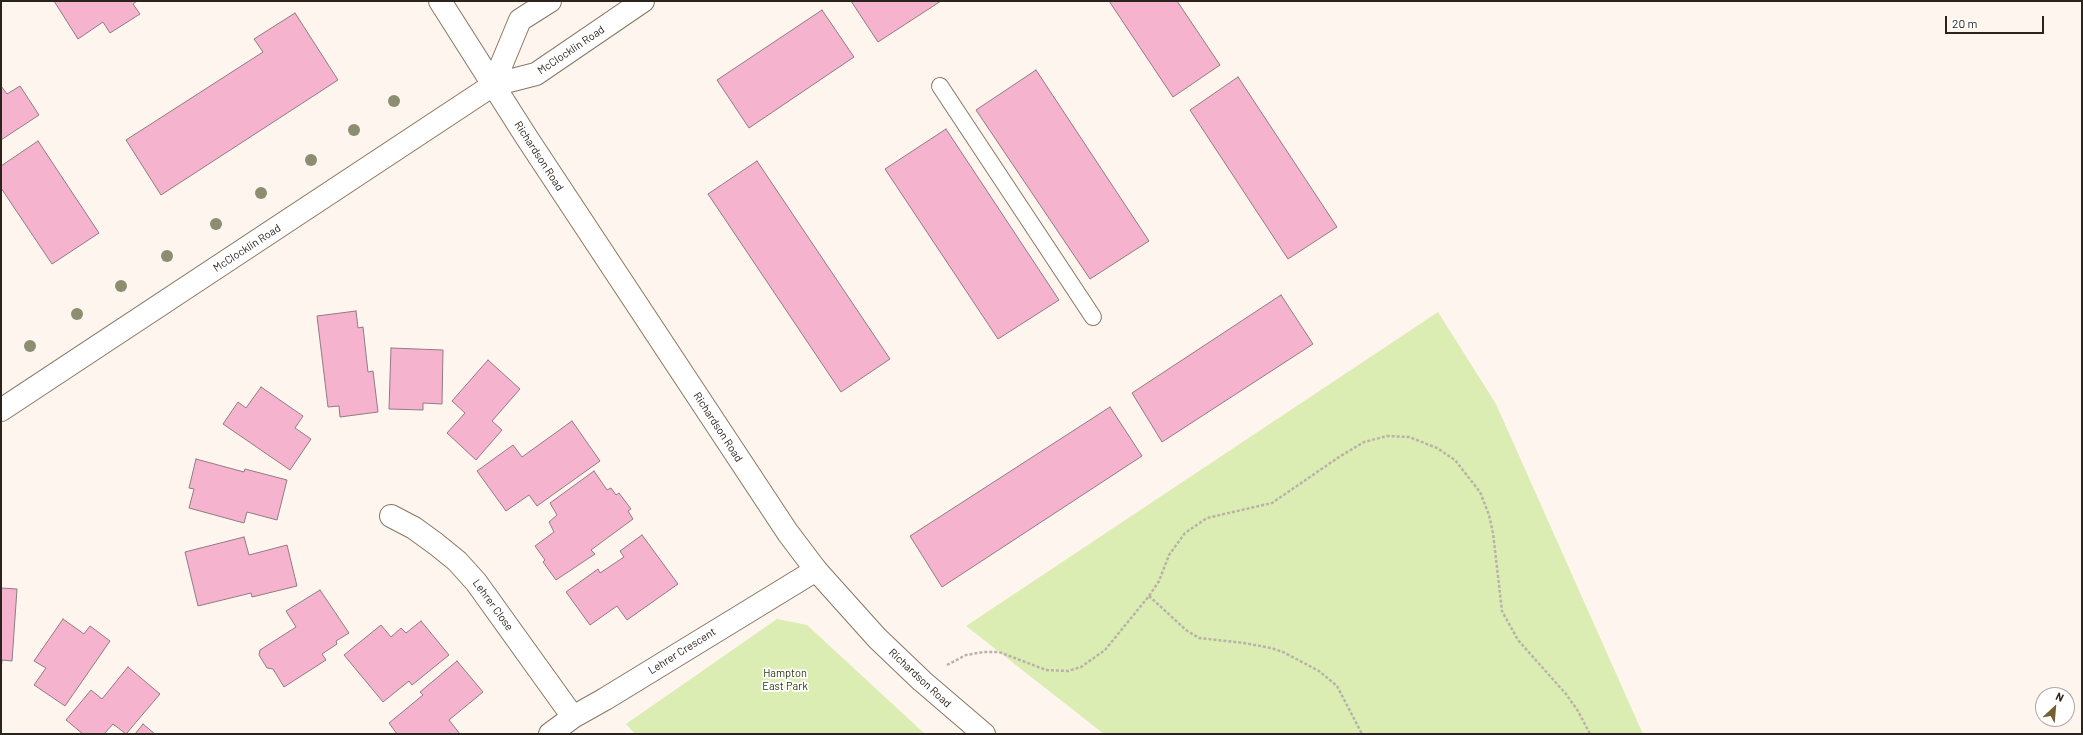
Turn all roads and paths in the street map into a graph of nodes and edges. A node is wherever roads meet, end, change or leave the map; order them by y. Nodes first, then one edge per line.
1 (440, 1) edge
2 (550, 1) edge
3 (643, 1) edge
4 (493, 85) junction
5 (940, 86) dead end
6 (1093, 317) dead end
7 (1, 410) edge
8 (391, 516) dead end
9 (816, 570) junction
10 (1149, 596) junction
11 (922, 681) junction
12 (573, 717) junction
13 (550, 734) edge
14 (984, 734) edge
15 (1362, 734) edge
16 (1590, 734) edge

1 - 4 street, Richardson Road
2 - 4 street
3 - 4 street, McClocklin Road
4 - 7 street, McClocklin Road
4 - 9 street, Richardson Road
5 - 6 lane
8 - 12 street, Lehrer Close
9 - 11 street, Richardson Road
9 - 12 street, Lehrer Crescent
10 - 11 path
10 - 15 path
10 - 16 path
11 - 14 street, Richardson Road
12 - 13 street, Lehrer Crescent

